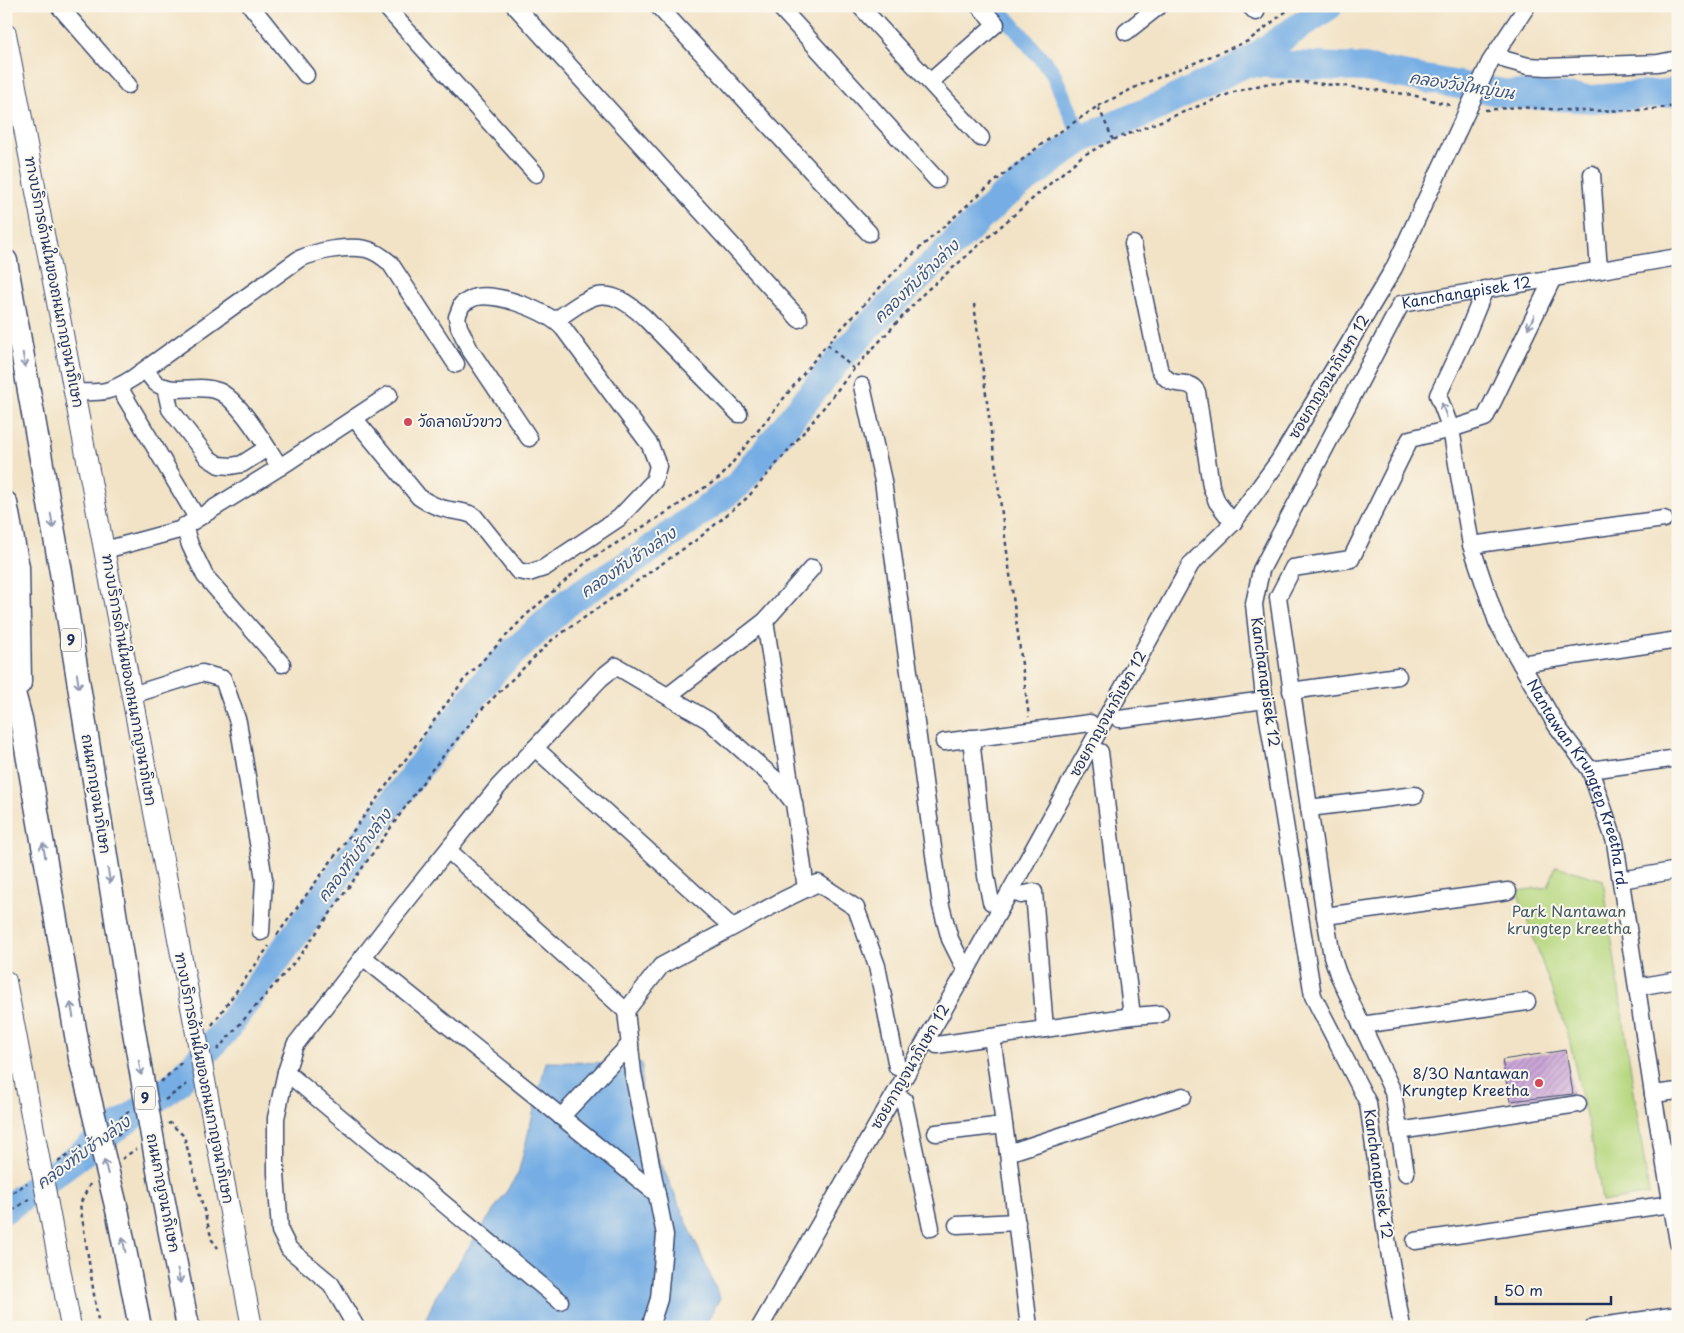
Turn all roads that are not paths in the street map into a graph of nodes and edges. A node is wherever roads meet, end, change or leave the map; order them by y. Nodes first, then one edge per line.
1 (59, 6) edge
2 (251, 6) edge
3 (386, 6) edge
4 (515, 6) edge
5 (658, 6) edge
6 (779, 6) edge
7 (860, 6) edge
8 (979, 6) edge
9 (1159, 6) edge
10 (1528, 6) edge
11 (1126, 32) dead end
12 (6, 34) edge
13 (1493, 58) junction
14 (1678, 59) edge
15 (306, 75) dead end
16 (930, 82) junction
17 (128, 85) dead end
18 (981, 138) dead end
19 (536, 174) dead end
20 (1592, 174) dead end
21 (937, 180) dead end
22 (869, 233) dead end
23 (1133, 244) dead end
24 (1678, 257) edge
25 (6, 261) edge
26 (1599, 270) junction
27 (1552, 278) junction
28 (1485, 289) junction
29 (800, 319) dead end
30 (556, 320) junction
31 (456, 364) dead end
32 (145, 370) junction
33 (862, 386) dead end
34 (119, 387) junction
35 (166, 387) junction
36 (75, 392) junction
37 (389, 395) dead end
38 (739, 414) dead end
39 (354, 418) junction
40 (1451, 429) junction
41 (529, 438) dead end
42 (267, 448) junction
43 (280, 468) junction
44 (6, 503) edge
45 (1664, 519) dead end
46 (191, 522) junction
47 (1233, 522) junction
48 (1472, 545) junction
49 (105, 550) junction
50 (812, 568) dead end
51 (764, 621) junction
52 (1678, 640) edge
53 (6, 663) edge
54 (282, 664) dead end
55 (1521, 664) junction
56 (1398, 676) dead end
57 (1291, 690) junction
58 (132, 696) junction
59 (668, 696) junction
60 (1265, 700) junction
61 (21, 719) junction
62 (1119, 719) dead end
63 (1094, 723) dead end
64 (971, 738) junction
65 (944, 742) dead end
66 (535, 748) junction
67 (1100, 752) dead end
68 (1678, 758) edge
69 (1590, 770) junction
70 (1415, 795) dead end
71 (794, 803) junction
72 (1309, 808) junction
73 (448, 850) junction
74 (1678, 870) edge
75 (1621, 880) junction
76 (806, 889) junction
77 (1508, 891) dead end
78 (1021, 896) dead end
79 (991, 902) dead end
80 (1325, 916) junction
81 (732, 927) junction
82 (261, 932) dead end
83 (363, 957) junction
84 (966, 971) junction
85 (1678, 980) edge
86 (6, 981) edge
87 (1637, 987) junction
88 (1527, 1002) dead end
89 (626, 1011) junction
90 (1160, 1014) dead end
91 (1132, 1016) junction
92 (1361, 1025) junction
93 (1045, 1029) junction
94 (992, 1037) junction
95 (630, 1044) junction
96 (937, 1045) dead end
97 (897, 1067) dead end
98 (286, 1072) junction
99 (1678, 1091) edge
100 (1653, 1094) junction
101 (1183, 1096) dead end
102 (904, 1100) dead end
103 (1578, 1104) dead end
104 (561, 1117) junction
105 (1004, 1125) junction
106 (1399, 1131) junction
107 (936, 1133) dead end
108 (1008, 1153) junction
109 (1406, 1173) dead end
110 (657, 1194) junction
111 (1674, 1203) edge
112 (1017, 1222) junction
113 (957, 1225) dead end
114 (931, 1228) dead end
115 (1415, 1241) dead end
116 (1678, 1242) edge
117 (560, 1301) dead end
118 (1678, 1315) edge
119 (71, 1327) edge
120 (140, 1327) edge
121 (188, 1327) edge
122 (252, 1327) edge
123 (356, 1327) edge
124 (650, 1327) edge
125 (760, 1327) edge
126 (1029, 1327) edge
127 (1402, 1327) edge
128 (1594, 1327) edge

1 - 17 street
2 - 15 street
3 - 19 street
4 - 29 street
5 - 22 street
6 - 21 street
7 - 16 street
8 - 16 street
9 - 11 street
10 - 13 street, ซอยกาญจนาภิเษก 12
12 - 36 main road, ทางบริการด้านในของถนนกาญจนาภิเษก
13 - 14 street
13 - 47 street, ซอยกาญจนาภิเษก 12
16 - 18 street
20 - 26 street
23 - 47 street
24 - 26 street, Kanchanapisek 12
25 -> 121 highway, ถนนกาญจนาภิเษก / 9, bridge
26 - 27 street, Kanchanapisek 12
27 - 28 street, Kanchanapisek 12
27 -> 40 street
40 -> 28 street, Nantawan Krungtep Kreetha rd.
28 - 60 street, Kanchanapisek 12
30 - 38 street
30 - 39 street
30 - 41 street
31 - 32 street
32 - 34 street
32 - 35 street
33 - 84 street
34 - 36 street
34 - 46 street
35 - 42 street
35 - 42 street
36 - 49 main road, ทางบริการด้านในของถนนกาญจนาภิเษก
37 - 39 street
39 - 43 street
40 - 48 street, Nantawan Krungtep Kreetha rd.
40 - 57 street
42 - 43 street
43 - 46 street
44 - 61 highway
45 - 48 street
46 - 49 street
46 - 54 street
47 - 84 street, ซอยกาญจนาภิเษก 12
48 - 55 street, Nantawan Krungtep Kreetha rd.
49 - 58 main road, ทางบริการด้านในของถนนกาญจนาภิเษก
50 - 51 street
51 - 59 street
51 - 71 street
52 - 55 street
53 - 61 highway
55 - 69 street, Nantawan Krungtep Kreetha rd.
56 - 57 street
57 - 72 street
58 - 82 street
58 - 122 main road, ทางบริการด้านในของถนนกาญจนาภิเษก
59 - 66 street
59 - 71 street
60 - 62 street
60 - 127 street, Kanchanapisek 12
120 -> 61 highway, bridge
63 - 64 street
64 - 65 street
64 - 79 street
66 - 73 street
66 - 81 street
67 - 91 street
68 - 69 street
69 - 75 street, Nantawan Krungtep Kreetha rd.
70 - 72 street
71 - 76 street
72 - 80 street
73 - 83 street
73 - 89 street
74 - 75 street
75 - 87 street, Nantawan Krungtep Kreetha rd.
76 - 81 street
76 - 97 street
77 - 80 street
78 - 93 street
80 - 92 street
81 - 89 street
83 - 98 street
83 - 104 street
84 - 125 street, ซอยกาญจนาภิเษก 12
85 - 87 street
86 - 119 main road
87 - 100 street, Nantawan Krungtep Kreetha rd.
88 - 92 street
89 - 95 street
90 - 91 street
91 - 93 street
92 - 106 street
93 - 94 street
94 - 96 street
94 - 105 street
95 - 104 street
95 - 110 street
98 - 117 street
98 - 123 street
99 - 100 street
100 - 111 street, Nantawan Krungtep Kreetha rd.
101 - 108 street
102 - 114 street
103 - 106 street
104 - 110 street
105 - 107 street
105 - 108 street
106 - 109 street
108 - 112 street
110 - 124 street
111 - 115 street
111 - 116 street, Nantawan Krungtep Kreetha rd.
112 - 113 street
112 - 126 street
118 - 128 street

